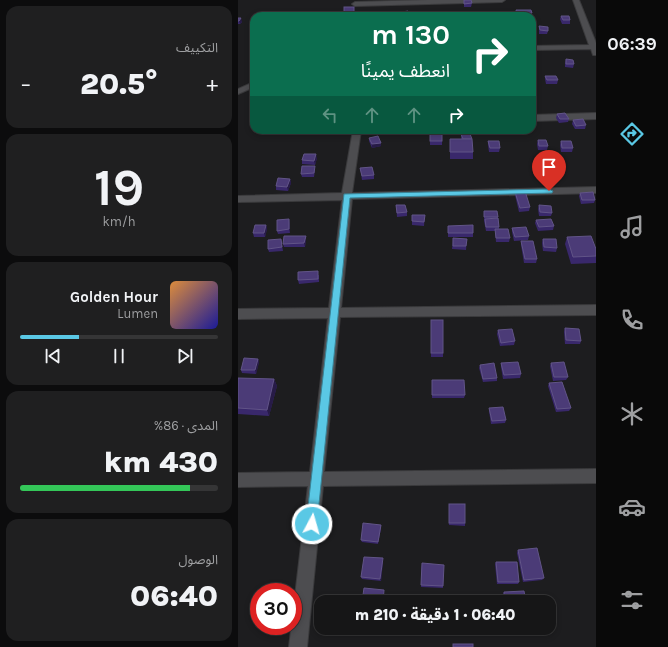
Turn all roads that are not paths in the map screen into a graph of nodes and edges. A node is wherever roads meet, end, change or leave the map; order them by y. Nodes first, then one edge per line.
1 (502, 0) edge
2 (576, 0) edge
3 (355, 5) edge
4 (536, 48) edge
5 (595, 49) edge
6 (250, 86) edge
7 (238, 92) edge
8 (596, 116) edge
9 (536, 118) edge
10 (356, 134) edge
11 (596, 190) edge
12 (347, 196) junction
13 (238, 199) edge
14 (596, 310) edge
15 (335, 313) junction
16 (238, 314) edge
17 (596, 476) edge
18 (317, 479) junction
19 (238, 480) edge
20 (298, 647) edge

1 - 3 street
2 - 5 street
4 - 5 street
6 - 7 street
8 - 9 street
10 - 12 street
11 - 12 street
12 - 13 street
12 - 15 street
14 - 15 street
15 - 16 street
15 - 18 street
17 - 18 street
18 - 19 street
18 - 20 street

